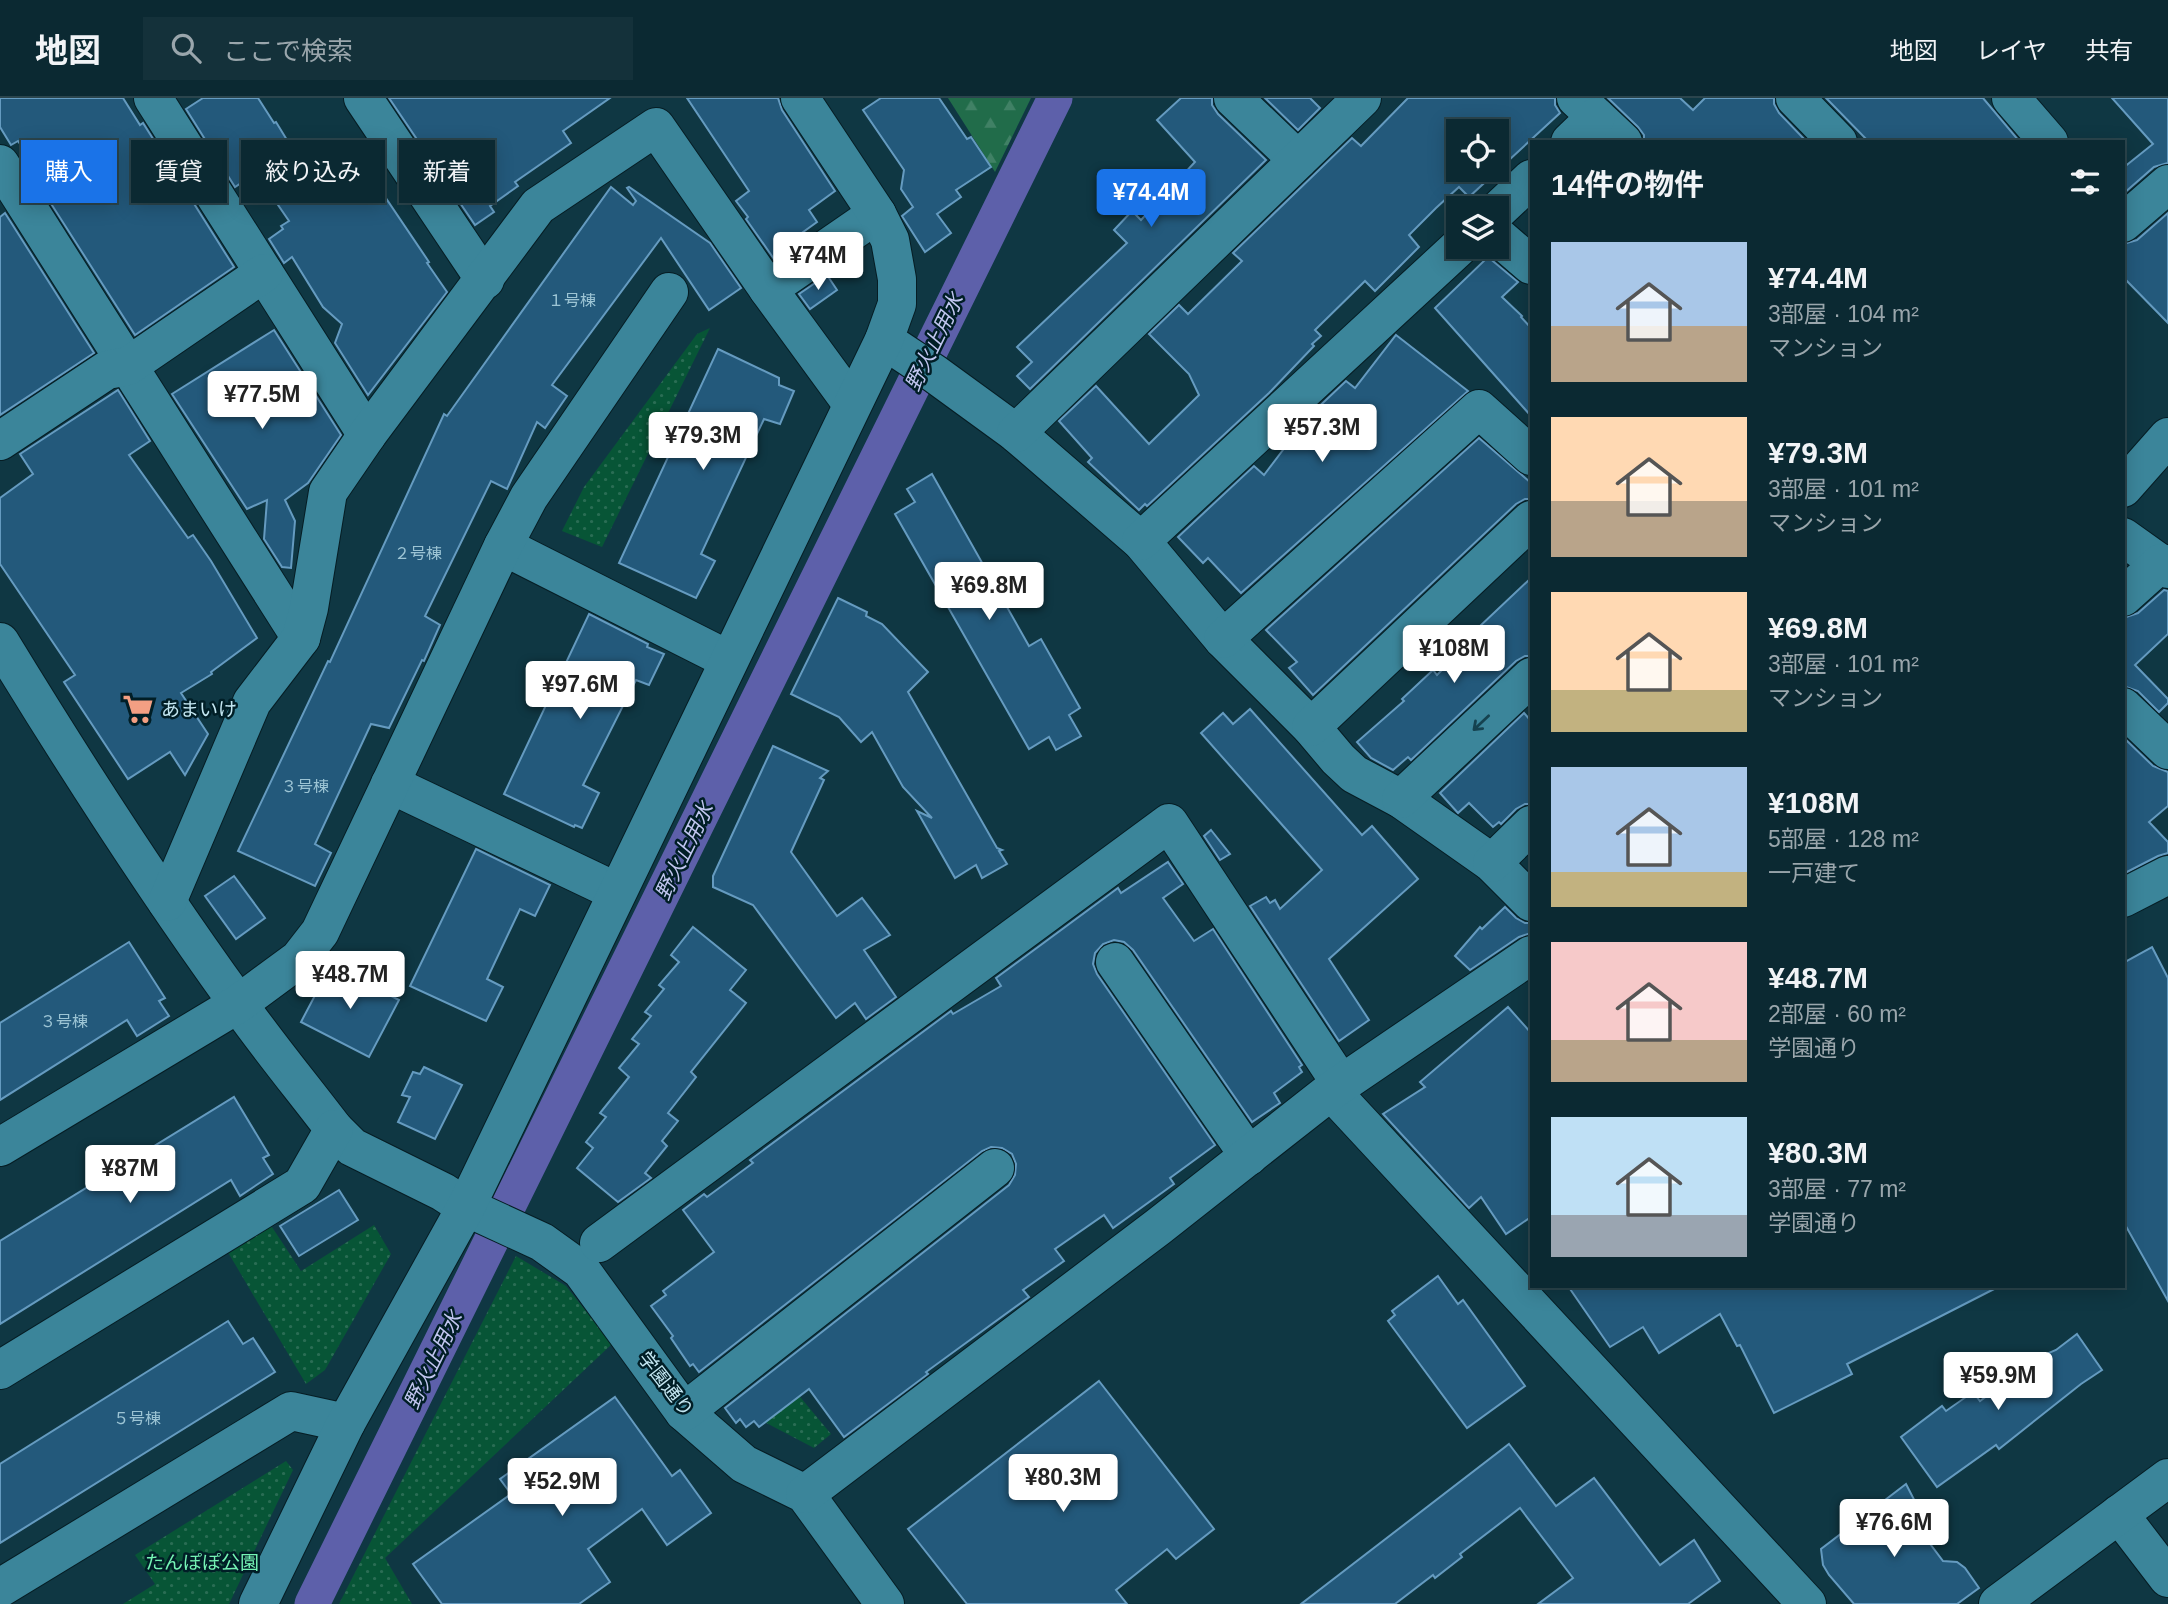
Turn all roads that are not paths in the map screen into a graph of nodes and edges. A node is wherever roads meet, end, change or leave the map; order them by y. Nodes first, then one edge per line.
1 (153, 98) edge
2 (363, 98) edge
3 (800, 98) edge
4 (1234, 98) edge
5 (1362, 98) edge
6 (1795, 98) edge
7 (2011, 98) edge
8 (1836, 140) edge
9 (2047, 140) edge
10 (1298, 160) junction
11 (0, 164) edge
12 (1530, 180) edge
13 (2168, 184) edge
14 (1509, 200) edge
15 (877, 214) junction
16 (2125, 221) edge
17 (1509, 246) edge
18 (1446, 259) edge
19 (1530, 264) edge
20 (264, 274) junction
21 (485, 279) junction
22 (768, 289) junction
23 (669, 292) dead end
24 (910, 357) junction
25 (128, 366) junction
26 (852, 404) junction
27 (1016, 433) junction
28 (367, 435) junction
29 (2168, 438) edge
30 (0, 441) edge
31 (1530, 455) edge
32 (2125, 486) edge
33 (1530, 521) edge
34 (2125, 538) edge
35 (1141, 541) junction
36 (503, 546) junction
37 (2164, 566) edge
38 (2125, 595) edge
39 (301, 638) junction
40 (1223, 639) junction
41 (0, 642) edge
42 (729, 660) junction
43 (1530, 678) edge
44 (2125, 709) edge
45 (1311, 727) junction
46 (2165, 740) edge
47 (390, 784) junction
48 (1401, 799) junction
49 (1530, 826) edge
50 (1492, 863) junction
51 (617, 892) junction
52 (1530, 901) edge
53 (167, 902) junction
54 (1530, 956) edge
55 (1115, 962) dead end
56 (238, 1004) junction
57 (1336, 1087) junction
58 (334, 1129) junction
59 (0, 1147) edge
60 (1249, 1156) junction
61 (995, 1168) dead end
62 (476, 1212) junction
63 (600, 1243) dead end
64 (0, 1370) edge
65 (684, 1412) junction
66 (346, 1423) junction
67 (2168, 1478) edge
68 (805, 1494) junction
69 (2119, 1514) junction
70 (2168, 1578) edge
71 (0, 1588) edge
72 (258, 1604) edge
73 (885, 1604) edge
74 (1807, 1604) edge
75 (1998, 1604) edge

1 - 20 street
2 - 21 street
3 - 15 street
4 - 10 street
5 - 10 street
6 - 8 street
7 - 9 street
10 - 27 street
11 - 25 street
12 - 14 street
13 - 16 street
15 - 22 street
15 - 24 street
17 - 19 street
18 - 35 street
20 - 25 street
20 - 28 street
21 - 22 street
21 - 28 street
22 - 26 street
23 - 36 street
24 - 26 street
24 - 27 street
25 - 30 street
25 - 39 street
26 - 42 street
27 - 35 street
28 - 39 street
29 - 32 street
31 - 40 street
33 - 45 street
34 - 37 street
35 - 40 street
36 - 42 street
36 - 47 street
37 - 38 street
39 - 53 street
40 - 45 street
41 - 53 street, 学園通り
42 - 51 street
43 -> 48 street
44 - 46 street
45 - 48 street
47 - 51 street
47 - 56 street
48 - 50 street
49 - 50 street
50 - 52 street
51 - 62 street
53 - 56 street, 学園通り
54 - 57 street
55 - 60 street
56 - 58 street, 学園通り
56 - 59 street
57 - 60 street
57 - 63 street
57 - 74 street
58 - 62 street, 学園通り
58 - 64 street
60 - 68 street
61 - 65 street
62 - 65 street, 学園通り
62 - 66 street
65 - 68 street, 学園通り
66 - 71 street
66 - 72 street
67 - 69 street
68 - 73 street, 学園通り
69 - 70 street
69 - 75 street

